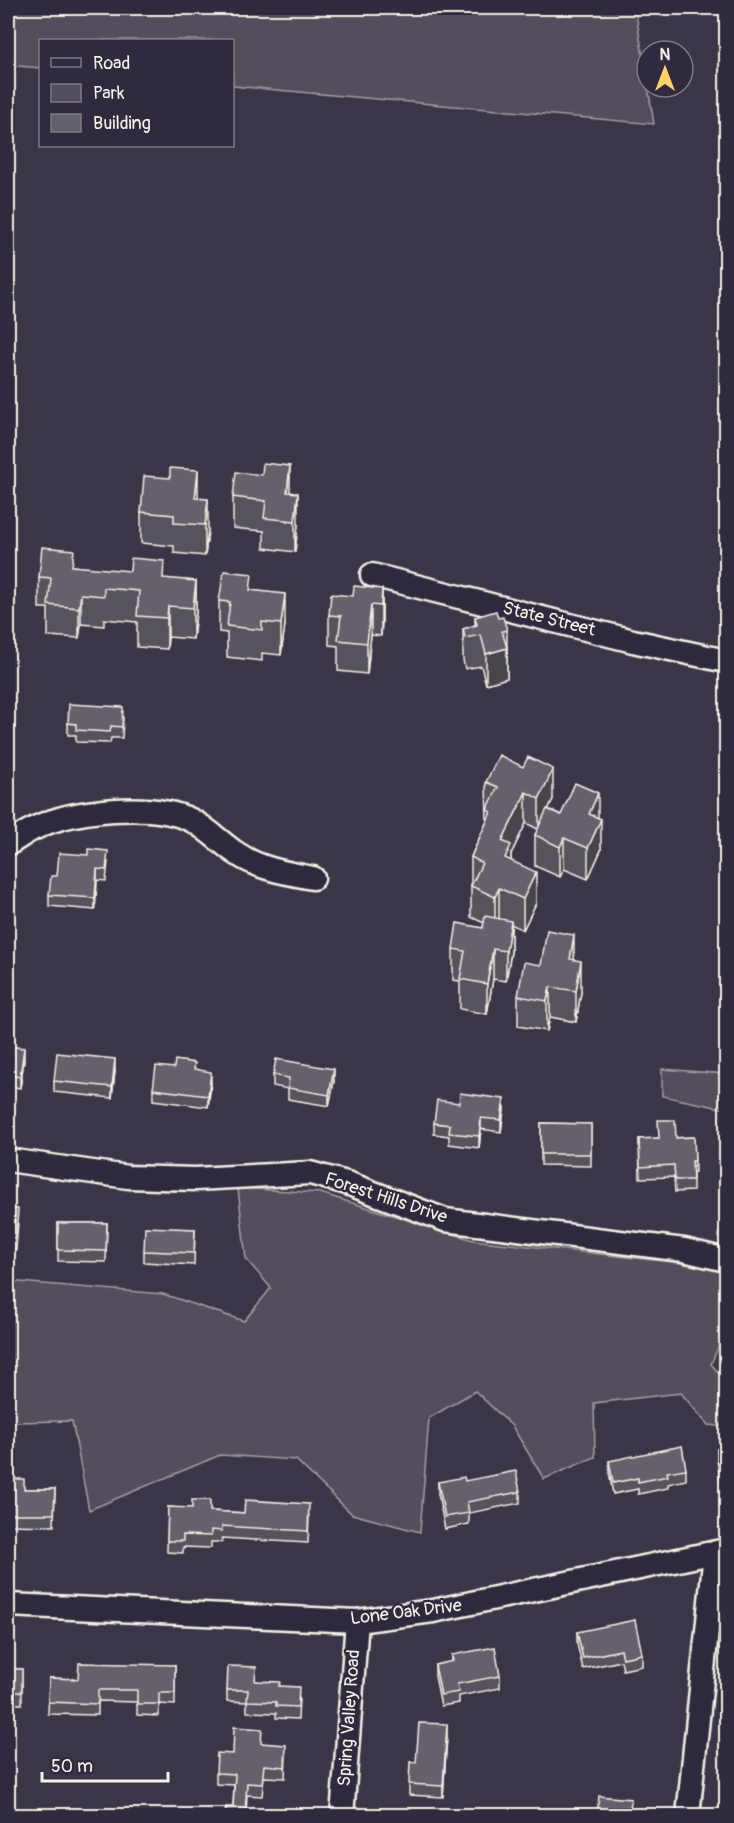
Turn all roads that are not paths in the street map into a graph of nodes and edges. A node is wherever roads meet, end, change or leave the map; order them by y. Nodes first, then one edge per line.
1 (372, 575) dead end
2 (726, 661) edge
3 (8, 844) edge
4 (313, 878) dead end
5 (8, 1160) edge
6 (726, 1260) edge
7 (721, 1551) edge
8 (8, 1605) edge
9 (357, 1621) junction
10 (342, 1815) edge
11 (688, 1815) edge

1 - 2 street, State Street
3 - 4 street
5 - 6 street, Forest Hills Drive
7 - 9 street, Lone Oak Drive
7 - 11 street
8 - 9 street, Lone Oak Drive
9 - 10 street, Spring Valley Road

